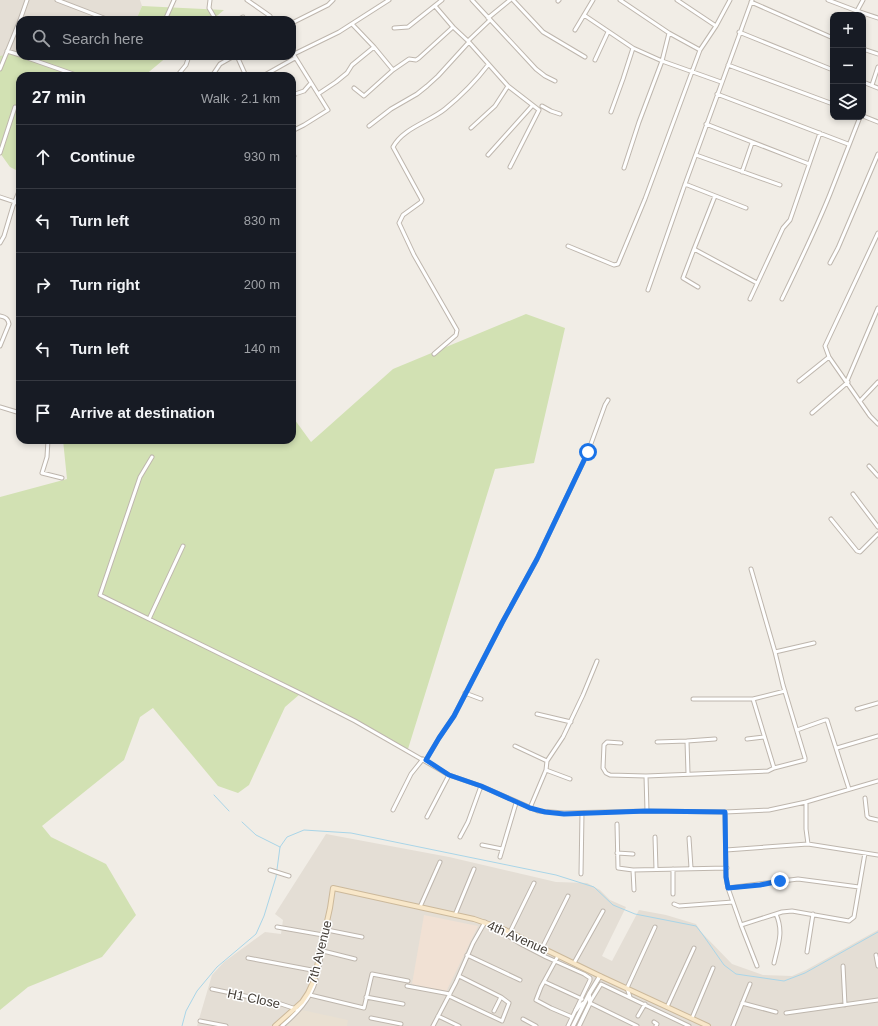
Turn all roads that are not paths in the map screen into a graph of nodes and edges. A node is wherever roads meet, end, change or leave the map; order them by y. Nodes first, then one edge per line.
1 (27, 0) edge
2 (57, 0) edge
3 (174, 0) edge
4 (210, 0) edge
5 (247, 0) edge
6 (333, 0) edge
7 (388, 0) edge
8 (442, 0) edge
9 (472, 0) edge
10 (510, 0) edge
11 (593, 0) edge
12 (620, 0) edge
13 (630, 0) edge
14 (677, 0) edge
15 (730, 0) edge
16 (828, 0) edge
17 (862, 0) edge
18 (515, 1) edge
19 (751, 1) edge
20 (626, 5) junction
21 (435, 6) junction
22 (857, 11) junction
23 (584, 15) junction
24 (21, 16) edge
25 (99, 16) edge
26 (166, 16) edge
27 (214, 16) edge
28 (270, 16) edge
29 (878, 18) edge
30 (489, 19) junction
31 (296, 21) edge
32 (352, 24) junction
33 (716, 26) junction
34 (453, 27) junction
35 (394, 28) dead end
36 (16, 30) edge
37 (575, 30) dead end
38 (608, 32) junction
39 (739, 32) junction
40 (669, 33) junction
41 (830, 37) edge
42 (468, 41) junction
43 (374, 46) junction
44 (633, 48) junction
45 (700, 50) junction
46 (866, 50) edge
47 (7, 51) junction
48 (16, 54) edge
49 (296, 54) edge
50 (878, 54) edge
51 (585, 57) dead end
52 (296, 58) edge
53 (33, 60) edge
54 (188, 60) edge
55 (228, 60) edge
56 (238, 60) edge
57 (287, 60) edge
58 (595, 60) dead end
59 (662, 61) junction
60 (488, 65) junction
61 (728, 65) junction
62 (878, 67) edge
63 (0, 69) edge
64 (830, 69) edge
65 (394, 70) junction
66 (692, 71) junction
67 (67, 72) edge
68 (180, 72) edge
69 (215, 72) edge
70 (244, 72) edge
71 (269, 72) edge
72 (555, 81) dead end
73 (722, 82) junction
74 (312, 83) junction
75 (866, 83) edge
76 (872, 85) junction
77 (508, 86) junction
78 (354, 88) dead end
79 (878, 88) edge
80 (296, 94) edge
81 (318, 94) junction
82 (717, 94) junction
83 (544, 102) dead end
84 (830, 103) edge
85 (532, 106) junction
86 (542, 106) junction
87 (15, 107) dead end
88 (539, 110) junction
89 (610, 112) dead end
90 (560, 114) dead end
91 (866, 118) edge
92 (860, 120) edge
93 (878, 122) edge
94 (706, 124) junction
95 (369, 126) dead end
96 (470, 128) dead end
97 (296, 129) edge
98 (820, 133) junction
99 (752, 143) junction
100 (848, 144) junction
101 (0, 153) edge
102 (878, 154) edge
103 (488, 155) dead end
104 (696, 155) junction
105 (809, 164) junction
106 (510, 167) dead end
107 (624, 168) dead end
108 (742, 172) junction
109 (685, 184) junction
110 (780, 185) dead end
111 (715, 196) junction
112 (0, 197) edge
113 (15, 202) joint
114 (746, 208) dead end
115 (878, 233) edge
116 (0, 243) edge
117 (568, 246) dead end
118 (694, 249) junction
119 (830, 263) dead end
120 (757, 283) junction
121 (698, 287) dead end
122 (648, 290) dead end
123 (750, 299) dead end
124 (782, 299) dead end
125 (878, 308) edge
126 (0, 316) edge
127 (0, 346) edge
128 (434, 354) dead end
129 (829, 357) junction
130 (799, 381) dead end
131 (847, 381) junction
132 (878, 382) edge
133 (608, 400) dead end
134 (860, 402) junction
135 (0, 407) edge
136 (16, 412) edge
137 (812, 413) dead end
138 (878, 424) edge
139 (48, 444) edge
140 (152, 457) dead end
141 (869, 466) dead end
142 (878, 476) edge
143 (62, 478) dead end
144 (853, 494) dead end
145 (831, 519) dead end
146 (878, 527) edge
147 (878, 534) edge
148 (183, 546) dead end
149 (751, 569) dead end
150 (149, 619) junction
151 (814, 643) dead end
152 (775, 652) junction
153 (597, 660) dead end
154 (785, 691) junction
155 (465, 693) junction
156 (481, 699) dead end
157 (694, 699) dead end
158 (753, 699) junction
159 (878, 703) edge
160 (857, 709) dead end
161 (537, 714) dead end
162 (570, 722) junction
163 (797, 730) junction
164 (878, 736) edge
165 (764, 737) junction
166 (716, 739) dead end
167 (747, 739) dead end
168 (687, 741) junction
169 (657, 742) dead end
170 (621, 743) dead end
171 (515, 746) dead end
172 (837, 748) junction
173 (424, 760) junction
174 (547, 761) junction
175 (774, 768) junction
176 (546, 770) junction
177 (688, 773) junction
178 (449, 775) junction
179 (646, 776) junction
180 (570, 778) dead end
181 (878, 781) edge
182 (481, 786) junction
183 (849, 789) junction
184 (865, 798) dead end
185 (806, 802) junction
186 (516, 803) junction
187 (530, 808) junction
188 (393, 810) dead end
189 (647, 811) junction
190 (725, 812) junction
191 (582, 813) junction
192 (427, 818) dead end
193 (878, 820) edge
194 (617, 824) dead end
195 (460, 837) dead end
196 (655, 837) dead end
197 (689, 838) dead end
198 (808, 844) junction
199 (482, 845) dead end
200 (502, 849) junction
201 (726, 850) junction
202 (617, 853) junction
203 (865, 853) junction
204 (633, 854) dead end
205 (878, 855) edge
206 (500, 857) dead end
207 (440, 862) dead end
208 (690, 868) junction
209 (727, 868) junction
210 (474, 869) dead end
211 (656, 869) junction
212 (673, 869) junction
213 (270, 870) dead end
214 (633, 870) junction
215 (581, 874) dead end
216 (289, 876) dead end
217 (534, 883) dead end
218 (333, 888) joint
219 (728, 888) junction
220 (859, 888) junction
221 (634, 890) dead end
222 (673, 894) dead end
223 (568, 896) dead end
224 (733, 902) junction
225 (674, 904) dead end
226 (420, 907) junction
227 (330, 908) junction
228 (603, 911) dead end
229 (776, 914) junction
230 (813, 914) junction
231 (454, 915) junction
232 (485, 922) junction
233 (741, 925) junction
234 (277, 927) dead end
235 (655, 927) dead end
236 (327, 930) junction
237 (508, 931) junction
238 (323, 935) junction
239 (362, 937) dead end
240 (542, 948) junction
241 (694, 948) dead end
242 (323, 951) junction
243 (806, 952) dead end
244 (467, 955) junction
245 (558, 956) junction
246 (876, 956) dead end
247 (248, 958) dead end
248 (563, 958) junction
249 (354, 959) dead end
250 (555, 961) junction
251 (560, 963) junction
252 (574, 963) junction
253 (774, 963) dead end
254 (580, 966) junction
255 (758, 966) dead end
256 (843, 966) dead end
257 (878, 966) edge
258 (713, 968) dead end
259 (574, 969) junction
260 (317, 971) junction
261 (459, 976) junction
262 (600, 976) junction
263 (520, 980) dead end
264 (408, 981) dead end
265 (545, 982) junction
266 (750, 984) dead end
267 (407, 986) dead end
268 (627, 988) junction
269 (212, 989) dead end
270 (589, 994) junction
271 (310, 995) junction
272 (450, 995) junction
273 (366, 997) junction
274 (501, 997) junction
275 (630, 997) junction
276 (582, 999) junction
277 (878, 1000) edge
278 (585, 1003) junction
279 (590, 1003) junction
280 (742, 1003) junction
281 (403, 1004) dead end
282 (644, 1004) junction
283 (845, 1005) junction
284 (668, 1007) junction
285 (296, 1009) junction
286 (576, 1010) junction
287 (494, 1011) dead end
288 (776, 1012) dead end
289 (786, 1013) dead end
290 (438, 1016) junction
291 (638, 1016) dead end
292 (572, 1017) junction
293 (370, 1018) dead end
294 (692, 1018) junction
295 (523, 1019) dead end
296 (200, 1020) dead end
297 (628, 1022) junction
298 (401, 1024) dead end
299 (579, 1025) edge
300 (226, 1026) edge
301 (275, 1026) edge
302 (282, 1026) edge
303 (433, 1026) edge
304 (459, 1026) edge
305 (536, 1026) edge
306 (568, 1026) edge
307 (573, 1026) edge
308 (584, 1026) edge
309 (625, 1026) edge
310 (637, 1026) edge
311 (689, 1026) edge
312 (708, 1026) edge
313 (733, 1026) edge

1 - 24 street
2 - 25 street
3 - 26 street
4 - 27 street
5 - 28 street
6 - 31 street
7 - 32 street
8 - 21 street
9 - 30 street
10 - 30 street
11 - 23 street
12 - 20 street
13 - 20 street
14 - 33 street
15 - 33 street
16 - 22 street
17 - 22 street
18 - 51 street
19 - 39 street
19 - 41 street
20 - 40 street
21 - 34 street
21 - 35 street
22 - 29 street
23 - 37 street
23 - 38 street
30 - 42 street
30 - 72 street
32 - 43 street
32 - 49 street
33 - 45 street
34 - 42 street
34 - 65 street
36 - 47 street
38 - 44 street
38 - 58 street
39 - 61 street
39 - 64 street
40 - 45 street
40 - 59 street
42 - 60 street
42 - 95 street
43 - 65 street
43 - 81 street
44 - 59 street
44 - 89 street
45 - 66 street
46 - 50 street
47 - 48 street
47 - 63 street
52 - 74 street
53 - 67 street
54 - 68 street
55 - 69 street
56 - 70 street
57 - 71 street
59 - 66 street
59 - 107 street
60 - 77 street
60 - 128 street
61 - 73 street
61 - 84 street
62 - 76 street
65 - 78 street
66 - 73 street
66 - 117 street
73 - 82 street
74 - 80 street
74 - 81 street
75 - 76 street
76 - 79 street
77 - 85 street
77 - 96 street
81 - 97 street
82 - 94 street
82 - 98 street
83 - 86 street
85 - 88 street
85 - 103 street
86 - 88 street
86 - 90 street
87 - 101 street
88 - 106 street
91 - 93 street
92 - 100 street
94 - 99 street
94 - 104 street
98 - 100 street
98 - 105 street
99 - 105 street
99 - 108 street
100 - 124 street
102 - 119 street
104 - 108 street
104 - 109 street
105 - 120 street
108 - 110 street
109 - 111 street
109 - 122 street
111 - 114 street
111 - 118 street
112 - 113 street
113 - 116 street
115 - 129 street
118 - 120 street
118 - 121 street
120 - 123 street
125 - 131 street
126 - 127 street
129 - 130 street
129 - 131 street
131 - 134 street
131 - 137 street
132 - 134 street
133 - 155 street
134 - 138 street
135 - 136 street
139 - 143 street
140 - 150 street
141 - 142 street
144 - 146 street
145 - 147 street
148 - 150 street
149 - 152 street
150 - 173 street
151 - 152 street
152 - 154 street
153 - 162 street
154 - 158 street
154 - 163 street
155 - 156 street
155 - 173 street
157 - 158 street
158 - 165 street
159 - 160 street
161 - 162 street
162 - 174 street
163 - 172 street
163 - 175 street
164 - 172 street
165 - 167 street
165 - 175 street
166 - 168 street
168 - 169 street
168 - 177 street
170 - 179 street
171 - 174 street
172 - 183 street
173 - 178 street
173 - 188 street
174 - 176 street
175 - 177 street
176 - 180 street
176 - 187 street
177 - 179 street
178 - 182 street
178 - 192 street
179 - 189 street
181 - 183 street
182 - 186 street
182 - 195 street
183 - 185 street
184 - 193 street
185 - 190 street
185 - 198 street
186 - 187 street
186 - 200 street
187 - 191 street
189 - 190 street
189 - 191 street
190 - 201 street
191 - 215 street
194 - 202 street
196 - 211 street
197 - 208 street
198 - 201 street
198 - 203 street
199 - 200 street
200 - 206 street
201 - 209 street
202 - 204 street
202 - 214 street
203 - 205 street
203 - 220 street
207 - 226 street
208 - 209 street
208 - 212 street
209 - 219 street
210 - 231 street
211 - 212 street
211 - 214 street
212 - 222 street
213 - 216 street
214 - 221 street
217 - 237 street
218 - 226 main road, 4th Avenue
218 - 227 main road, 7th Avenue
219 - 220 street
219 - 224 street
220 - 230 street
223 - 240 street
224 - 225 street
224 - 233 street
226 - 231 main road, 4th Avenue
227 - 236 street
227 - 238 main road, 7th Avenue
228 - 252 street
229 - 230 street
229 - 233 street
229 - 253 street
230 - 243 street
231 - 232 main road, 4th Avenue
232 - 237 main road, 4th Avenue
232 - 244 street
233 - 255 street
234 - 238 street
235 - 268 street
236 - 239 street
236 - 242 street
237 - 240 main road, 4th Avenue
237 - 250 street
238 - 260 main road, 7th Avenue
240 - 245 main road, 4th Avenue
241 - 284 street
242 - 249 street
242 - 271 street
244 - 261 street
244 - 263 street
245 - 248 main road, 4th Avenue
245 - 250 street
246 - 257 street
247 - 260 street
248 - 251 street
248 - 252 main road, 4th Avenue
250 - 251 street
250 - 265 street
251 - 259 street
252 - 254 main road, 4th Avenue
254 - 259 street
254 - 262 main road, 4th Avenue
256 - 283 street
258 - 294 street
259 - 276 street
260 - 285 main road, 7th Avenue
261 - 272 street
261 - 274 street
262 - 268 main road, 4th Avenue
262 - 270 street
264 - 273 street
265 - 276 street
265 - 292 street
266 - 280 street
267 - 272 street
268 - 275 street
268 - 284 main road, 4th Avenue
269 - 285 street, H1 Close
270 - 278 street
270 - 279 street
271 - 273 street
271 - 302 street
272 - 274 street
272 - 290 street
273 - 281 street
274 - 287 street
275 - 279 street
275 - 282 street
276 - 286 street
277 - 283 street
278 - 286 street
278 - 307 street
279 - 297 street
279 - 299 street
280 - 288 street
280 - 313 street
282 - 291 street
282 - 311 street
283 - 289 street
284 - 294 main road, 4th Avenue
285 - 301 main road, 7th Avenue
286 - 292 street
290 - 303 street
290 - 304 street
292 - 306 street
293 - 298 street
294 - 312 main road, 4th Avenue
295 - 305 street
296 - 300 street
297 - 309 street
297 - 310 street
299 - 308 street

